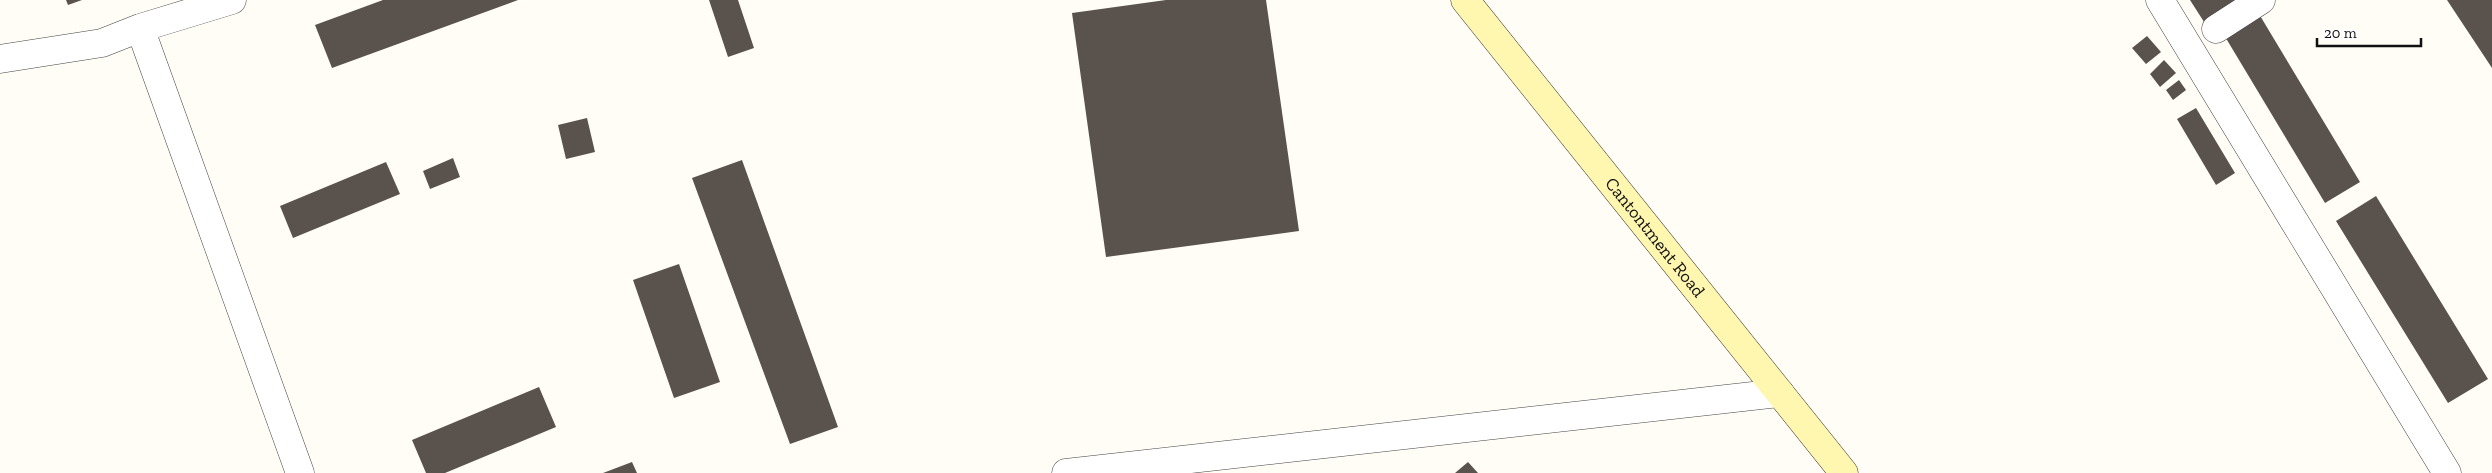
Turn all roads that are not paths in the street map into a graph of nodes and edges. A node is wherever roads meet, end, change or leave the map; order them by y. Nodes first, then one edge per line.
1 (232, 0) edge
2 (1465, 0) edge
3 (2160, 0) edge
4 (2261, 0) edge
5 (140, 28) junction
6 (2216, 29) dead end
7 (0, 59) edge
8 (1780, 393) junction
9 (300, 473) edge
10 (1066, 473) edge
11 (1844, 473) edge
12 (2447, 473) edge

1 - 5 street
2 - 8 street, Cantontment Road
3 - 12 street
4 - 6 street
5 - 7 street
5 - 9 street
8 - 10 street
8 - 11 street, Cantontment Road

